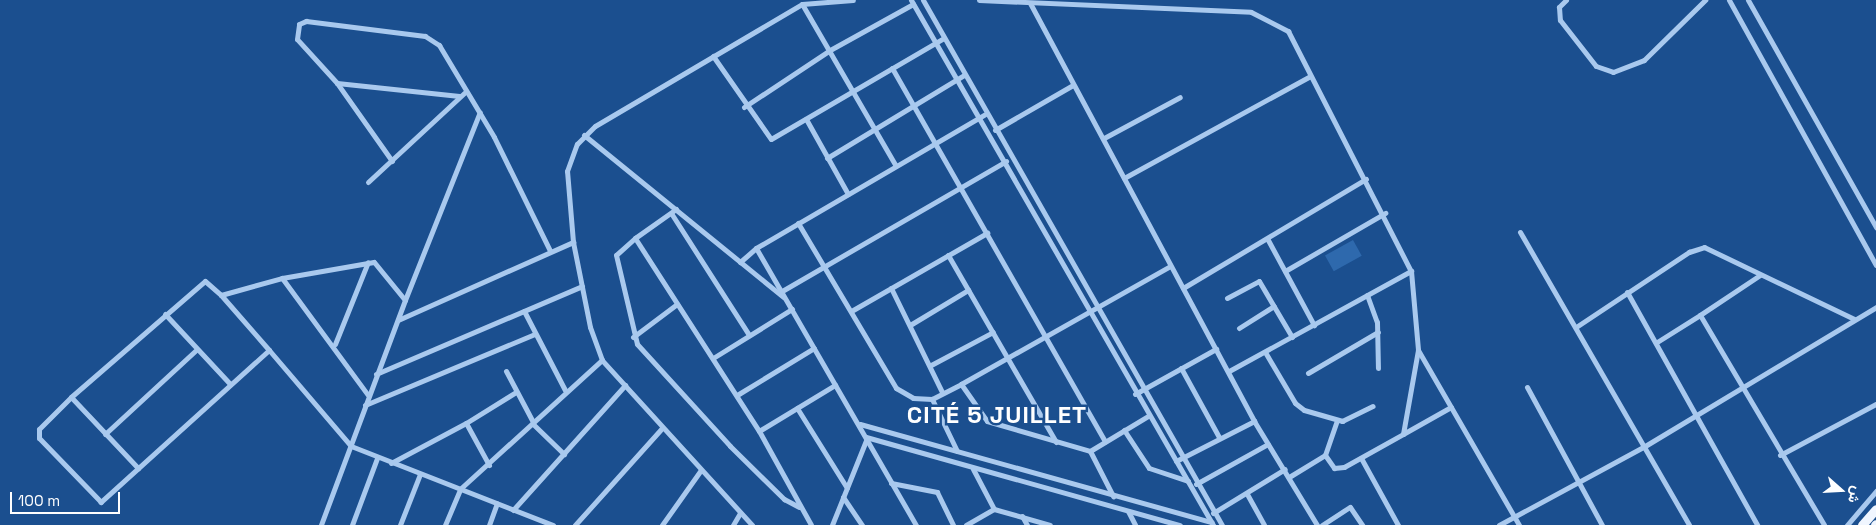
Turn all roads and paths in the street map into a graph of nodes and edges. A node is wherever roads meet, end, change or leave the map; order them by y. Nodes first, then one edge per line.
1 (853, 0) edge
2 (923, 0) edge
3 (979, 0) edge
4 (1566, 0) edge
5 (1705, 0) edge
6 (1729, 0) edge
7 (1748, 0) edge
8 (912, 2) edge
9 (1030, 3) junction
10 (802, 4) junction
11 (944, 38) junction
12 (934, 44) junction
13 (830, 50) junction
14 (713, 56) junction
15 (892, 68) junction
16 (964, 75) junction
17 (1310, 76) junction
18 (955, 80) junction
19 (337, 83) junction
20 (1073, 85) junction
21 (854, 89) junction
22 (462, 94) junction
23 (1180, 97) dead end
24 (912, 106) junction
25 (744, 107) junction
26 (480, 112) junction
27 (986, 114) junction
28 (978, 118) junction
29 (806, 119) junction
30 (875, 128) junction
31 (995, 130) junction
32 (584, 135) junction
33 (1104, 138) junction
34 (935, 143) junction
35 (827, 158) junction
36 (1011, 158) junction
37 (392, 161) junction
38 (1004, 162) junction
39 (896, 166) junction
40 (1124, 178) junction
41 (1366, 179) junction
42 (368, 182) dead end
43 (960, 186) junction
44 (848, 194) junction
45 (673, 211) junction
46 (1385, 213) junction
47 (798, 223) junction
48 (1051, 225) junction
49 (1876, 228) edge
50 (1043, 229) junction
51 (987, 232) junction
52 (1520, 232) dead end
53 (635, 238) junction
54 (1268, 240) junction
55 (573, 242) junction
56 (756, 248) junction
57 (550, 251) junction
58 (948, 255) junction
59 (368, 262) junction
60 (740, 262) junction
61 (825, 263) junction
62 (1876, 265) edge
63 (1170, 266) junction
64 (1411, 270) junction
65 (1285, 271) junction
66 (1760, 275) junction
67 (282, 278) junction
68 (582, 286) junction
69 (891, 288) junction
70 (1183, 288) junction
71 (968, 290) junction
72 (782, 291) junction
73 (1627, 292) junction
74 (221, 295) junction
75 (1367, 295) junction
76 (1227, 298) dead end
77 (786, 299) junction
78 (405, 300) junction
79 (677, 304) junction
80 (1098, 306) junction
81 (1274, 306) junction
82 (1876, 307) edge
83 (792, 309) junction
84 (853, 310) junction
85 (524, 311) junction
86 (1090, 311) junction
87 (165, 314) junction
88 (1700, 315) junction
89 (1854, 319) junction
90 (397, 320) junction
91 (910, 324) junction
92 (1314, 325) junction
93 (1576, 327) junction
94 (1239, 328) dead end
95 (993, 332) junction
96 (1378, 332) junction
97 (535, 334) junction
98 (749, 335) junction
99 (633, 337) junction
100 (1045, 337) junction
101 (1292, 337) junction
102 (1657, 342) junction
103 (335, 344) junction
104 (814, 348) junction
105 (197, 349) junction
106 (1216, 349) junction
107 (270, 350) junction
108 (1418, 350) junction
109 (1265, 352) junction
110 (1008, 357) junction
111 (713, 358) junction
112 (602, 360) junction
113 (931, 365) junction
114 (1181, 368) junction
115 (1378, 368) dead end
116 (506, 371) dead end
117 (1229, 371) junction
118 (1308, 373) dead end
119 (376, 374) junction
120 (230, 384) junction
121 (962, 384) junction
122 (1742, 384) junction
123 (625, 385) junction
124 (835, 385) junction
125 (1527, 387) dead end
126 (1146, 388) junction
127 (565, 390) junction
128 (516, 392) junction
129 (942, 392) junction
130 (1135, 394) junction
131 (368, 395) junction
132 (737, 395) junction
133 (71, 398) junction
134 (932, 399) junction
135 (1876, 404) edge
136 (365, 405) junction
137 (1373, 406) dead end
138 (1451, 407) junction
139 (797, 408) junction
140 (1694, 414) junction
141 (1148, 416) junction
142 (1254, 421) junction
143 (1337, 421) junction
144 (466, 423) junction
145 (533, 423) junction
146 (860, 424) junction
147 (662, 428) junction
148 (1124, 430) junction
149 (759, 431) junction
150 (105, 434) junction
151 (1403, 434) junction
152 (1219, 437) junction
153 (867, 438) junction
154 (1105, 441) junction
155 (1056, 442) junction
156 (1268, 444) junction
157 (351, 446) junction
158 (1645, 446) junction
159 (957, 451) junction
160 (1090, 451) junction
161 (964, 453) junction
162 (564, 454) junction
163 (1325, 455) junction
164 (1780, 455) junction
165 (1184, 456) junction
166 (377, 458) junction
167 (1361, 458) junction
168 (1176, 461) junction
169 (391, 463) junction
170 (489, 464) junction
171 (961, 465) junction
172 (138, 468) junction
173 (973, 469) junction
174 (1285, 469) junction
175 (701, 470) junction
176 (420, 474) junction
177 (1289, 477) junction
178 (1198, 482) junction
179 (891, 483) junction
180 (1189, 484) junction
181 (1579, 484) junction
182 (847, 488) junction
183 (460, 489) junction
184 (1876, 491) edge
185 (1247, 494) junction
186 (1113, 496) junction
187 (843, 497) junction
188 (1120, 498) junction
189 (497, 503) junction
190 (798, 507) junction
191 (1118, 507) junction
192 (994, 508) junction
193 (1876, 509) edge
194 (513, 510) junction
195 (1128, 511) junction
196 (740, 512) junction
197 (1215, 512) junction
198 (1022, 516) junction
199 (1208, 516) junction
200 (1514, 517) junction
201 (543, 523) edge
202 (974, 523) edge
203 (1212, 524) edge
204 (321, 525) edge
205 (352, 525) edge
206 (400, 525) edge
207 (445, 525) edge
208 (489, 525) edge
209 (553, 525) edge
210 (575, 525) edge
211 (662, 525) edge
212 (732, 525) edge
213 (752, 525) edge
214 (811, 525) edge
215 (832, 525) edge
216 (862, 525) edge
217 (916, 525) edge
218 (953, 525) edge
219 (966, 525) edge
220 (1028, 525) edge
221 (1050, 525) edge
222 (1135, 525) edge
223 (1180, 525) edge
224 (1222, 525) edge
225 (1264, 525) edge
226 (1317, 525) edge
227 (1322, 525) edge
228 (1362, 525) edge
229 (1398, 525) edge
230 (1499, 525) edge
231 (1519, 525) edge
232 (1602, 525) edge
233 (1689, 525) edge
234 (1756, 525) edge
235 (1824, 525) edge
236 (1846, 525) edge
237 (1862, 525) edge

1 - 10 street
2 - 11 street
3 - 9 street
4 - 5 street
6 - 62 street
7 - 49 street
8 - 12 street
8 - 13 street
9 - 17 street
9 - 20 street
10 - 13 street
10 - 14 street
11 - 12 street
11 - 16 street
12 - 15 street
12 - 18 street
13 - 21 street
13 - 25 street
14 - 25 street
14 - 32 street
15 - 21 street
15 - 24 street
16 - 18 street
16 - 27 street
17 - 40 street
17 - 41 street
18 - 24 street
18 - 28 street
19 - 22 street
19 - 22 street
19 - 37 street
20 - 31 street
20 - 33 street
21 - 29 street
21 - 30 street
22 - 26 street
22 - 37 street
23 - 33 street
24 - 30 street
24 - 34 street
25 - 29 street
26 - 57 street
26 - 78 street
27 - 28 street
27 - 31 street
28 - 34 street
28 - 38 street
29 - 35 street
30 - 35 street
30 - 39 street
31 - 36 street
32 - 45 street
32 - 55 street
33 - 40 street
34 - 39 street
34 - 43 street
35 - 44 street
36 - 38 street
36 - 48 street
37 - 42 street
38 - 43 street
38 - 50 street
39 - 44 street
40 - 63 street
41 - 46 street
41 - 54 street
43 - 51 street
43 - 61 street
44 - 47 street
45 - 53 street
45 - 60 street
45 - 98 street
46 - 64 street
46 - 65 street
47 - 56 street
47 - 61 street
48 - 50 street
48 - 80 street
50 - 86 street
51 - 58 street
51 - 100 street
52 - 93 street
53 - 79 street
53 - 99 street
54 - 65 street
54 - 70 street
55 - 57 street
55 - 68 street
56 - 60 street
56 - 72 street
57 - 90 street
58 - 69 street
58 - 71 street
59 - 67 street
59 - 78 street
59 - 103 street
60 - 77 street
61 - 72 street
61 - 84 street
63 - 70 street
63 - 80 street
64 - 75 street
64 - 108 street
65 - 92 street
66 - 73 street
66 - 88 street
66 - 89 street
67 - 74 street
67 - 103 street
68 - 85 street
68 - 112 street
69 - 84 street
69 - 91 street
70 - 106 street
71 - 91 street
71 - 95 street
72 - 77 street
73 - 93 street
73 - 102 street
74 - 87 street
74 - 107 street
75 - 92 street
75 - 96 street
76 - 81 street
77 - 83 street
78 - 90 street
79 - 99 street
79 - 111 street
80 - 86 street
80 - 126 street
81 - 94 street
81 - 101 street
82 - 89 street
83 - 98 street
83 - 104 street
84 - 134 street
85 - 97 street
85 - 119 street
86 - 100 street
86 - 130 street
87 - 105 street
87 - 133 street
88 - 102 street
88 - 122 street
89 - 122 street
90 - 119 street
91 - 113 street
92 - 101 street
93 - 158 street
95 - 110 street
95 - 113 street
96 - 115 street
96 - 118 street
97 - 127 street
97 - 136 street
98 - 111 street
99 - 190 street
100 - 110 street
100 - 154 street
101 - 109 street
102 - 140 street
103 - 131 street
104 - 124 street
104 - 132 street
105 - 120 street
105 - 150 street
106 - 114 street
106 - 117 street
107 - 120 street
107 - 157 street
108 - 138 street
108 - 151 street
109 - 117 street
109 - 143 street
110 - 121 street
110 - 155 street
111 - 132 street
112 - 123 street
112 - 127 street
113 - 129 street
114 - 126 street
114 - 152 street
116 - 128 street
117 - 142 street
119 - 131 street
120 - 172 street
121 - 129 street
121 - 155 street
122 - 140 street
122 - 164 street
123 - 147 street
123 - 162 street
124 - 139 street
124 - 146 street
125 - 181 street
126 - 130 street
126 - 165 street
127 - 145 street
128 - 144 street
128 - 145 street
129 - 134 street
130 - 141 street
131 - 136 street
132 - 149 street
133 - 150 street
133 - 172 street
134 - 159 street
135 - 164 street
136 - 157 street
137 - 143 street
138 - 151 street
138 - 200 street
139 - 149 street
139 - 182 street
140 - 158 street
140 - 234 street
141 - 148 street
141 - 168 street
142 - 152 street
142 - 156 street
143 - 163 street
144 - 169 street
144 - 170 street
145 - 162 street
145 - 170 street
146 - 153 street
146 - 159 street
147 - 175 street
147 - 210 street
148 - 154 street
148 - 180 street
149 - 190 street
150 - 172 street
151 - 167 street
152 - 165 street
153 - 171 street
153 - 179 street
153 - 182 street
154 - 160 street
155 - 160 street
156 - 174 street
156 - 178 street
157 - 166 street
157 - 204 street
158 - 181 street
158 - 233 street
159 - 161 street
160 - 186 street
161 - 171 street
161 - 186 street
162 - 194 street
163 - 167 street
163 - 177 street
164 - 235 street
165 - 168 street
165 - 178 street
166 - 169 street
166 - 205 street
167 - 229 street
168 - 180 street
169 - 176 street
170 - 183 street
171 - 173 street
173 - 191 street
173 - 192 street
174 - 177 street
174 - 185 street
175 - 196 street
175 - 211 street
176 - 183 street
176 - 206 street
177 - 226 street
178 - 180 street
178 - 197 street
179 - 217 street
179 - 218 street
180 - 199 street
181 - 200 street
181 - 232 street
182 - 187 street
183 - 189 street
183 - 207 street
184 - 236 street
185 - 197 street
185 - 225 street
186 - 188 street
187 - 215 street
187 - 216 street
188 - 191 street
188 - 203 street
189 - 194 street
189 - 208 street
190 - 214 street
191 - 195 street
192 - 198 street
192 - 202 street
193 - 237 main road
194 - 201 street
195 - 222 street
195 - 223 street
196 - 212 street
196 - 213 street
197 - 199 street
197 - 224 street
198 - 220 street
198 - 221 street
199 - 203 street
200 - 230 street
200 - 231 street
201 - 209 street
202 - 219 street
227 - 228 street

